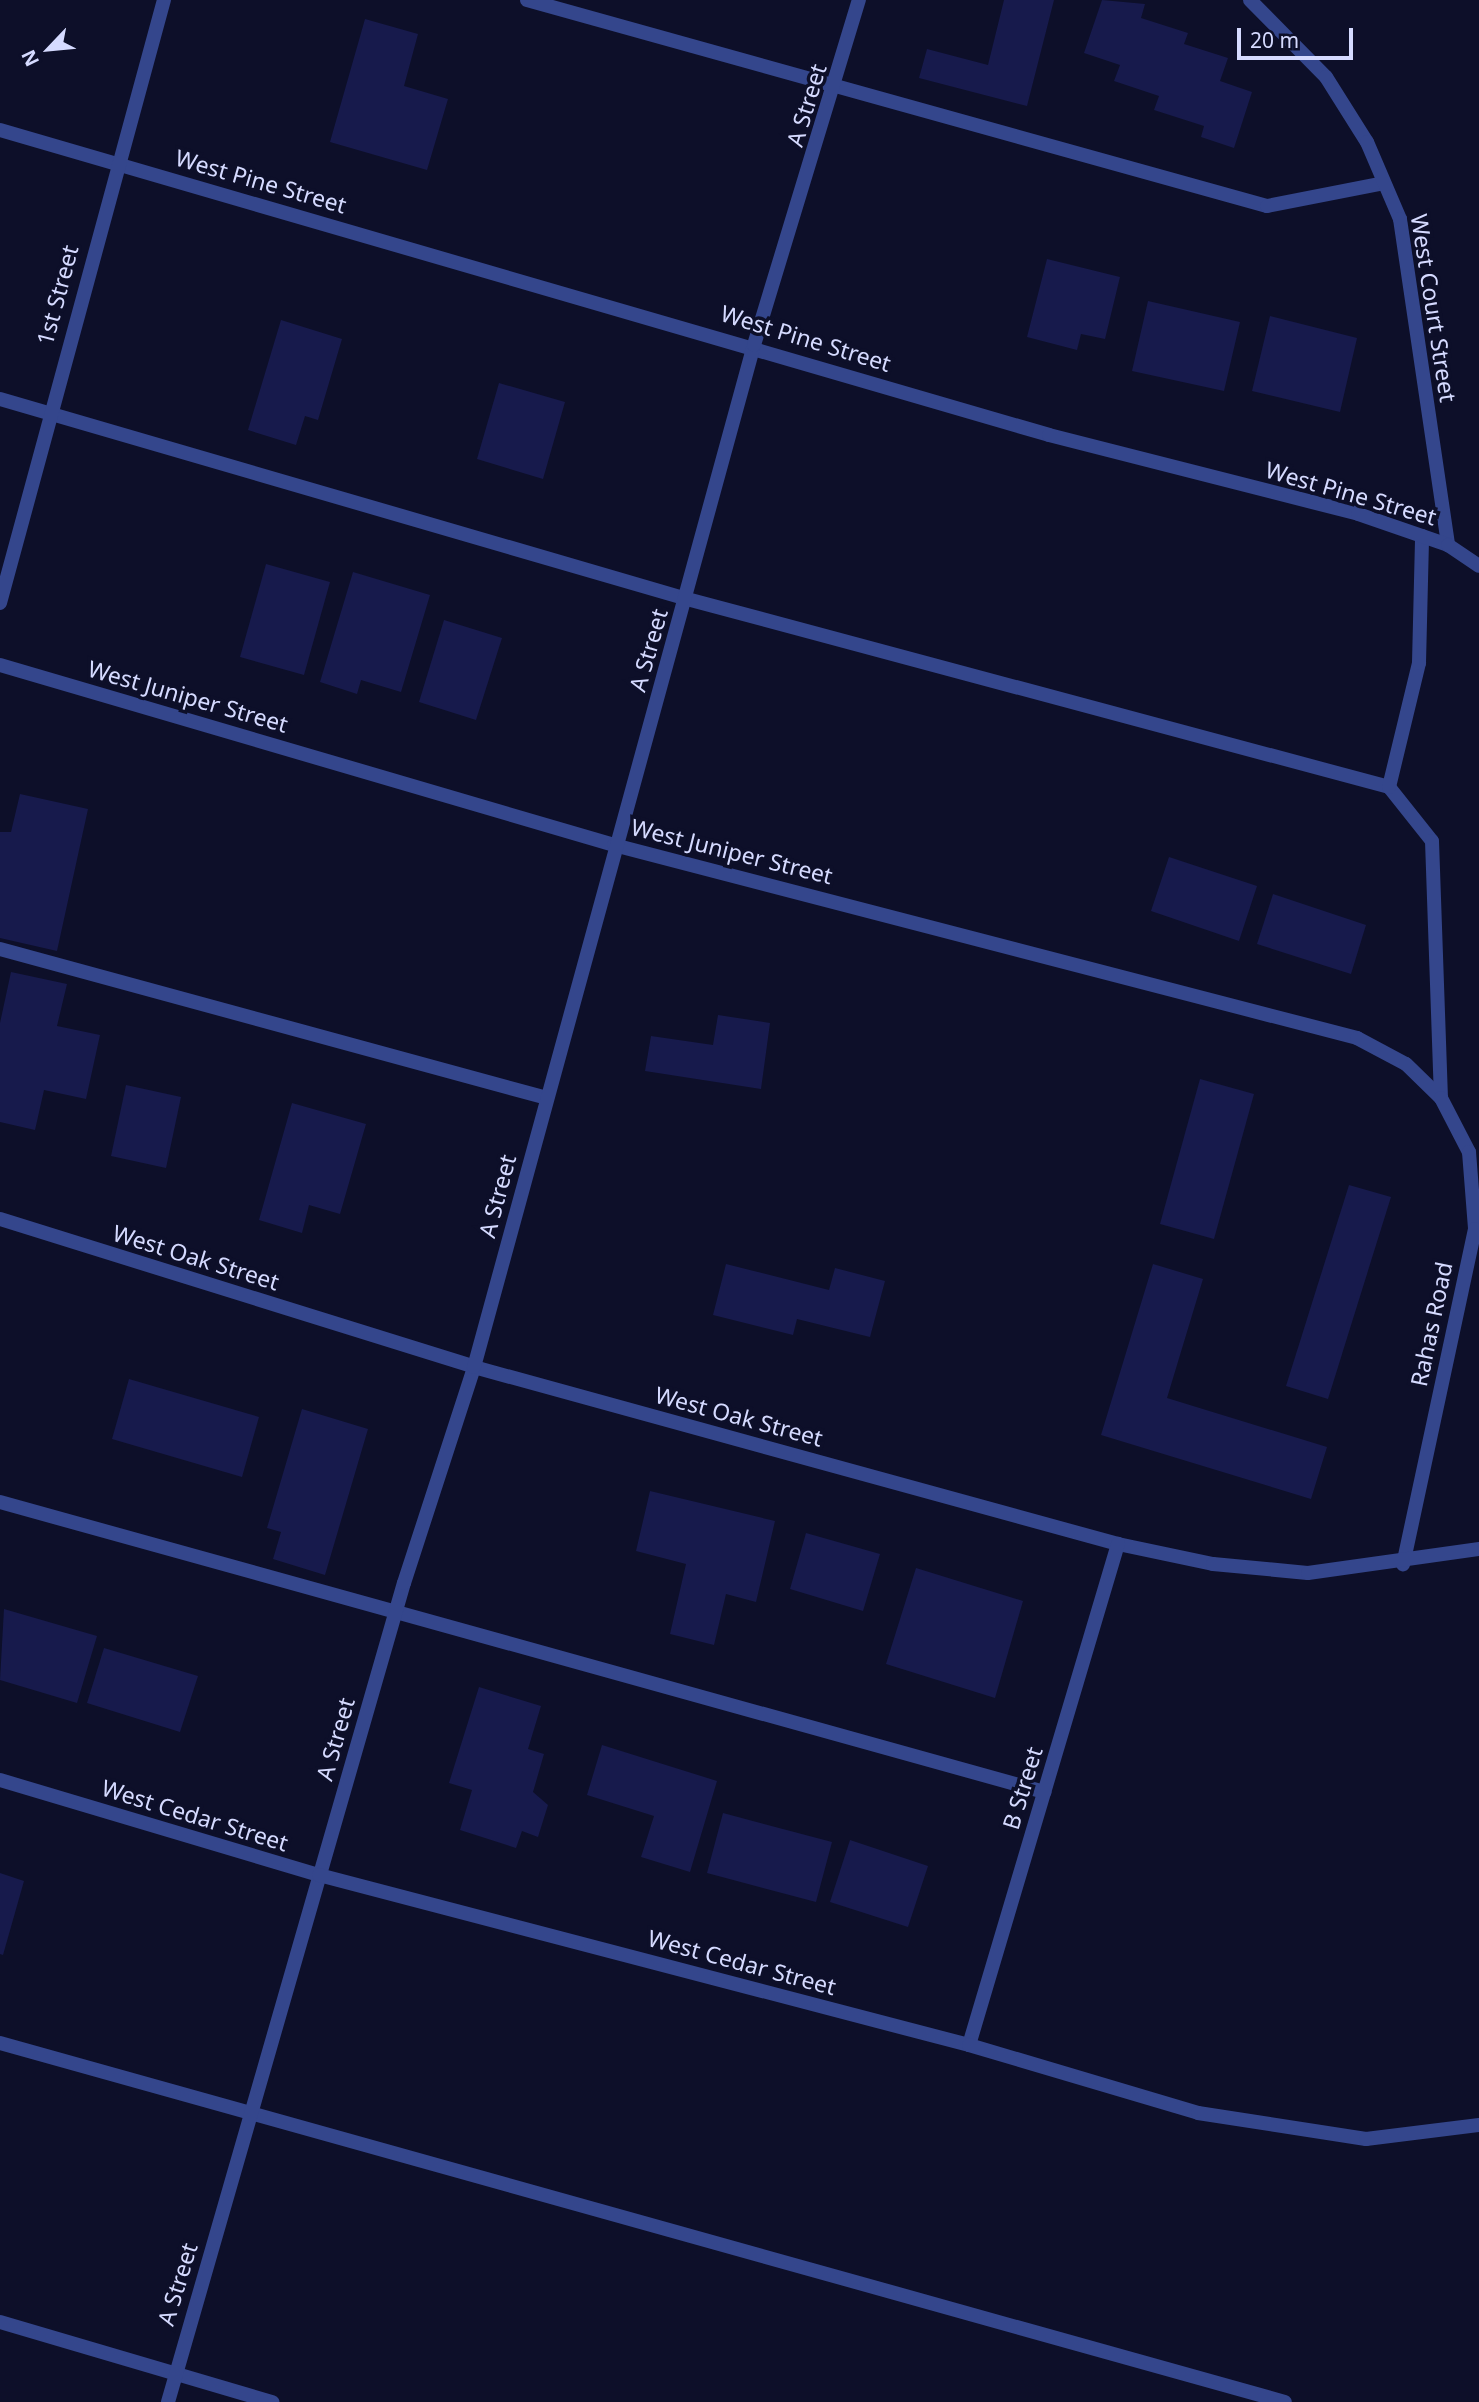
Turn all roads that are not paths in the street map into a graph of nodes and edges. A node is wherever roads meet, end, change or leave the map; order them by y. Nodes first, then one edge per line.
1 (164, 0) edge
2 (527, 0) edge
3 (859, 0) edge
4 (1250, 0) edge
5 (835, 88) junction
6 (0, 130) edge
7 (115, 163) junction
8 (1384, 183) junction
9 (754, 345) junction
10 (0, 398) edge
11 (50, 413) junction
12 (1422, 536) junction
13 (1448, 545) junction
14 (1479, 566) edge
15 (687, 600) junction
16 (0, 603) edge
17 (0, 665) edge
18 (1389, 787) junction
19 (614, 845) junction
20 (0, 949) edge
21 (547, 1098) junction
22 (1441, 1098) junction
23 (0, 1219) edge
24 (474, 1367) junction
25 (0, 1502) edge
26 (1118, 1544) junction
27 (1479, 1549) edge
28 (1403, 1563) junction
29 (395, 1615) junction
30 (0, 1780) edge
31 (1044, 1792) junction
32 (319, 1875) junction
33 (0, 2043) edge
34 (969, 2045) junction
35 (252, 2115) junction
36 (1479, 2125) edge
37 (0, 2322) edge
38 (175, 2372) junction
39 (168, 2402) edge
40 (272, 2402) edge
41 (1285, 2402) edge

1 - 7 street, 1st Street
2 - 5 street
3 - 5 street, A Street
4 - 8 street, West Court Street
5 - 8 street
5 - 9 street, A Street
6 - 7 street, West Pine Street
7 - 9 street, West Pine Street
7 - 11 street, 1st Street
8 - 13 street, West Court Street
9 - 12 street, West Pine Street
9 - 15 street, A Street
10 - 11 street
11 - 15 street
11 - 16 street, 1st Street
12 - 13 street, West Pine Street
12 - 18 street
13 - 14 street, West Pine Street
15 - 18 street
15 - 19 street, A Street
17 - 19 street, West Juniper Street
18 - 22 street
19 - 21 street, A Street
19 - 22 street, West Juniper Street
20 - 21 street
21 - 24 street, A Street
22 - 28 street, Rahas Road
23 - 24 street, West Oak Street
24 - 26 street, West Oak Street
24 - 29 street, A Street
25 - 29 street
26 - 28 street, West Oak Street
26 - 31 street, B Street
27 - 28 street, West Oak Street
29 - 31 street
29 - 32 street, A Street
30 - 32 street, West Cedar Street
31 - 34 street, B Street
32 - 34 street, West Cedar Street
32 - 35 street, A Street
33 - 35 street
34 - 36 street, West Cedar Street
35 - 38 street, A Street
35 - 41 street
37 - 38 street
38 - 39 street, A Street
38 - 40 street

